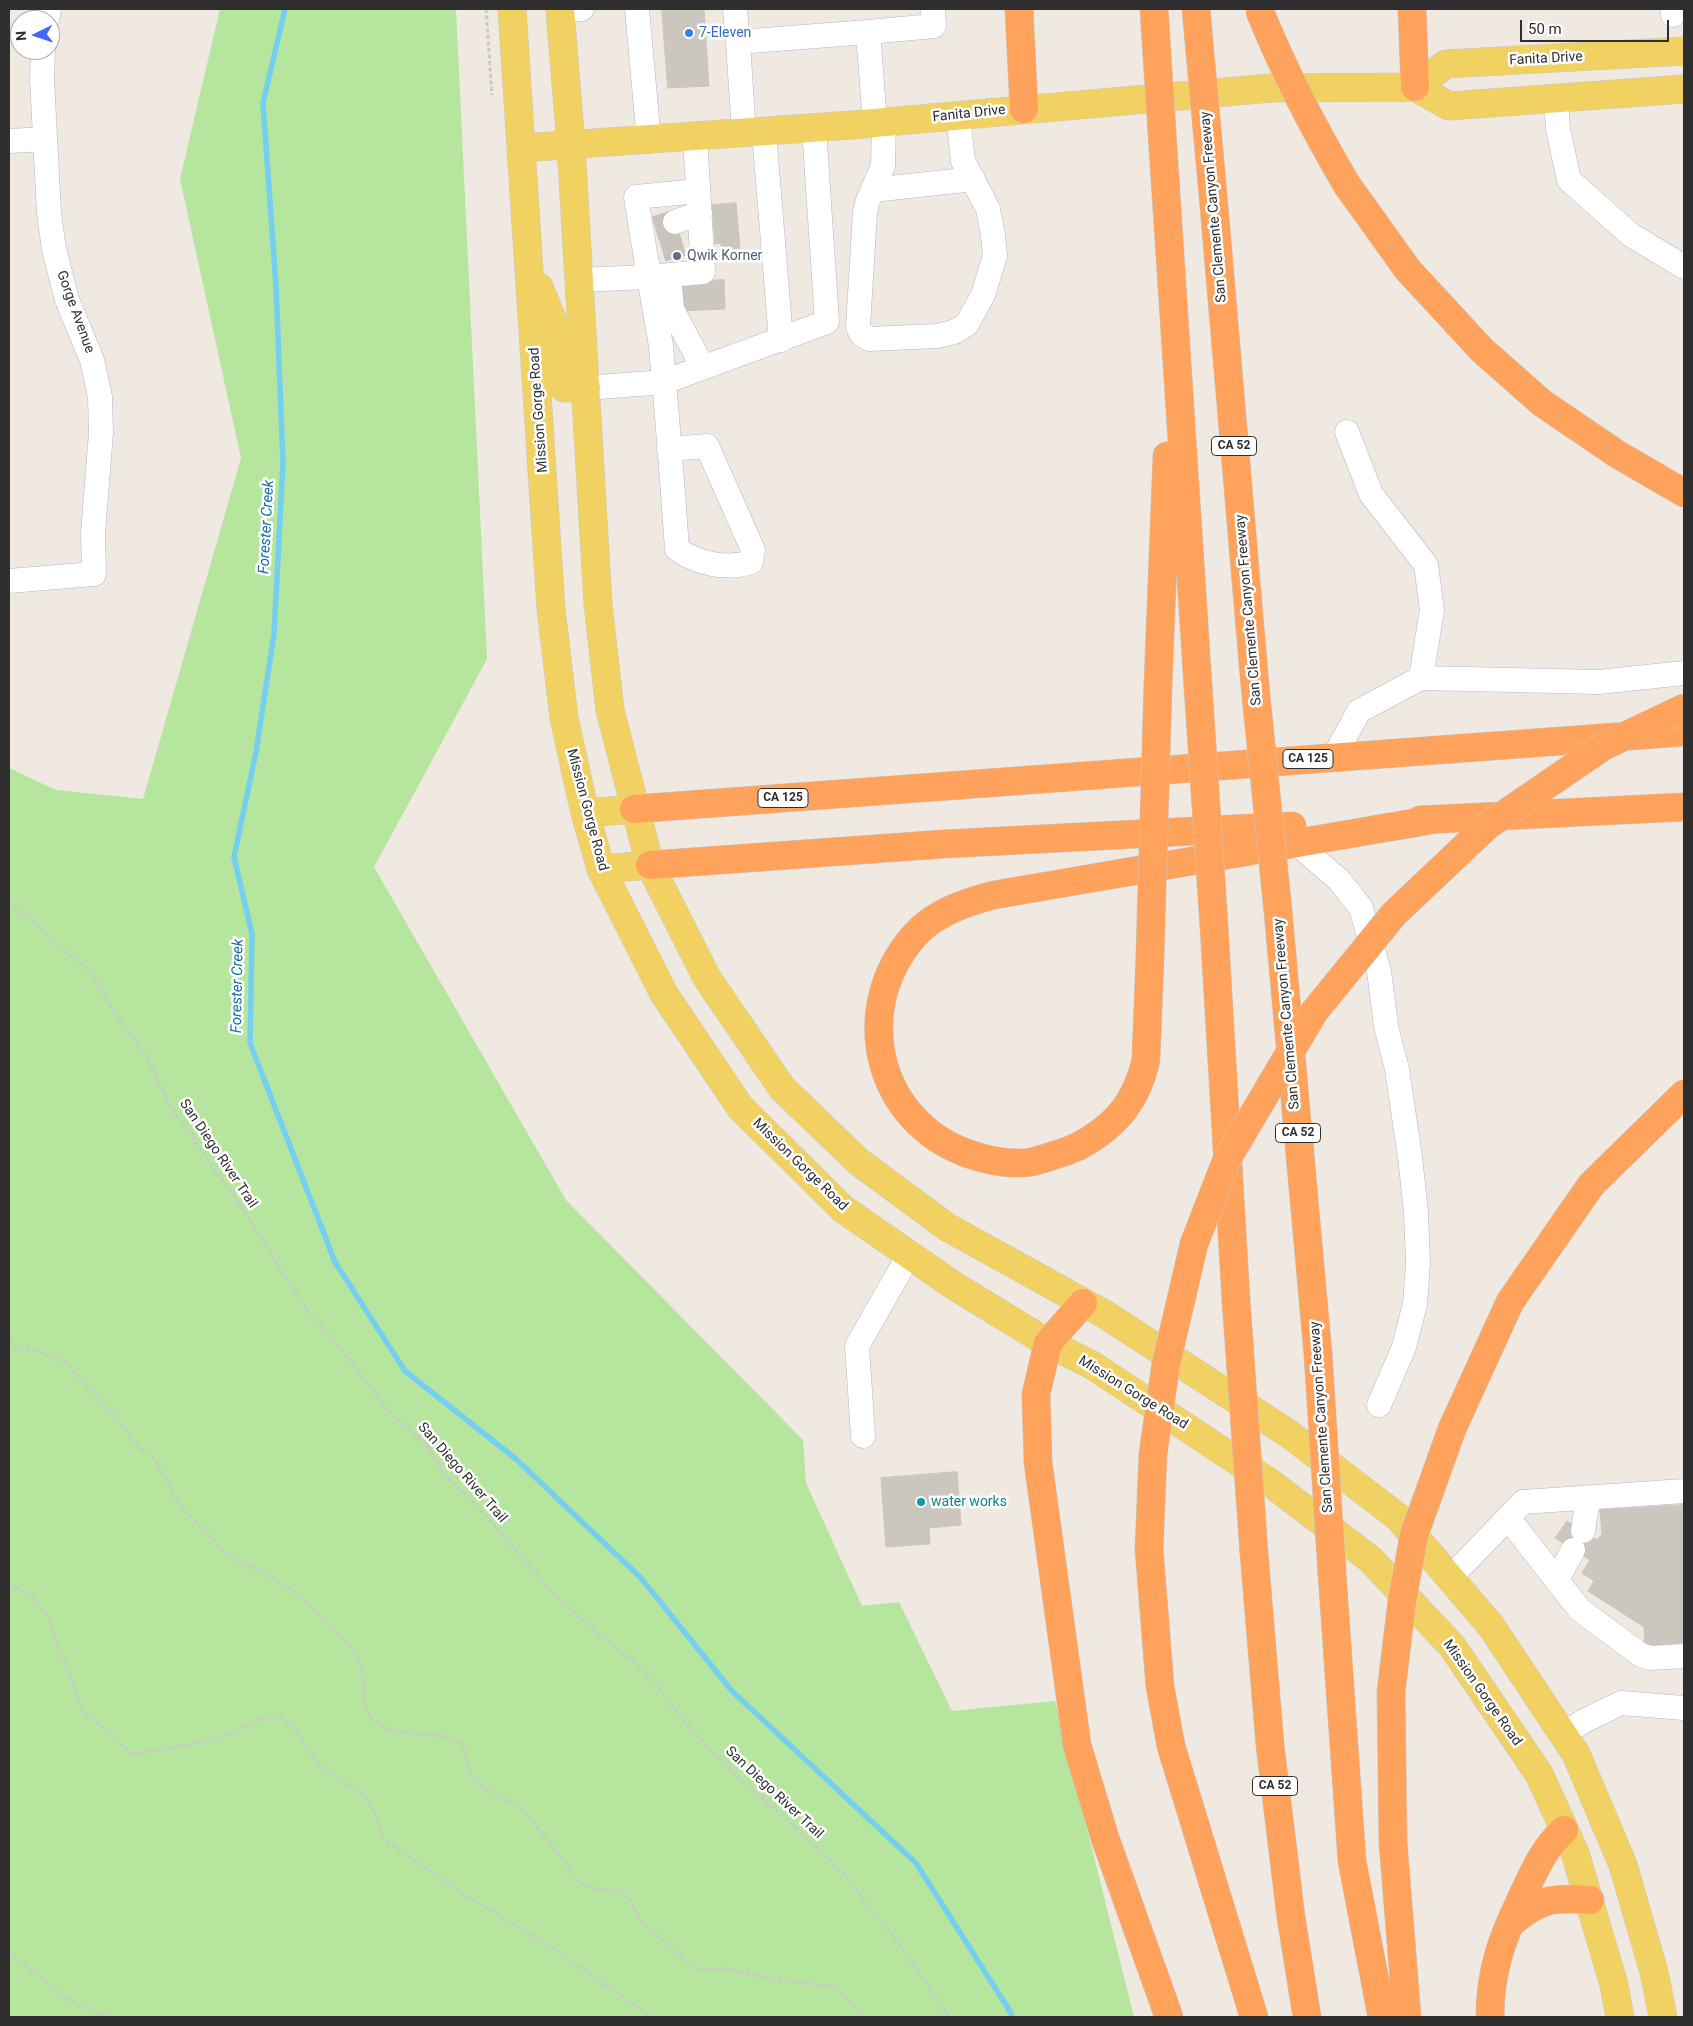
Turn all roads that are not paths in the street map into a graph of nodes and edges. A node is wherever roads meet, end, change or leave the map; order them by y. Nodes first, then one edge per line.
1 (512, 9) edge
2 (567, 9) edge
3 (637, 9) edge
4 (736, 9) edge
5 (933, 9) edge
6 (1019, 9) edge
7 (1154, 9) edge
8 (1196, 9) edge
9 (1412, 9) edge
10 (1260, 11) edge
11 (868, 32) junction
12 (738, 42) junction
13 (1684, 51) edge
14 (43, 60) edge
15 (1415, 87) junction
16 (1684, 90) edge
17 (1556, 97) junction
18 (1024, 109) junction
19 (958, 115) junction
20 (880, 123) junction
21 (814, 128) junction
22 (754, 133) junction
23 (695, 138) junction
24 (45, 139) junction
25 (9, 141) edge
26 (649, 141) junction
27 (571, 146) junction
28 (522, 148) junction
29 (973, 179) junction
30 (873, 190) junction
31 (699, 202) junction
32 (665, 247) junction
33 (529, 263) junction
34 (1684, 267) edge
35 (579, 280) junction
36 (1173, 305) junction
37 (782, 340) junction
38 (703, 368) junction
39 (664, 382) junction
40 (586, 388) junction
41 (1347, 432) dead end
42 (669, 449) junction
43 (1684, 493) edge
44 (9, 581) edge
45 (1684, 673) edge
46 (1421, 678) junction
47 (1684, 708) edge
48 (1684, 732) edge
49 (1334, 757) junction
50 (1684, 808) edge
51 (634, 809) junction
52 (585, 814) junction
53 (1438, 819) junction
54 (1296, 843) junction
55 (650, 865) junction
56 (600, 869) junction
57 (1684, 1094) edge
58 (909, 1255) junction
59 (1083, 1303) junction
60 (1048, 1343) junction
61 (1379, 1405) dead end
62 (863, 1436) dead end
63 (1684, 1491) edge
64 (1588, 1498) junction
65 (1508, 1518) junction
66 (1450, 1578) junction
67 (1557, 1580) junction
68 (1684, 1656) edge
69 (1684, 1708) edge
70 (1563, 1734) junction
71 (1598, 1803) junction
72 (1564, 1830) junction
73 (1590, 1900) junction
74 (1507, 1927) junction
75 (1169, 2017) edge
76 (1254, 2017) edge
77 (1307, 2017) edge
78 (1382, 2017) edge
79 (1407, 2017) edge
80 (1490, 2017) edge
81 (1620, 2017) edge
82 (1663, 2017) edge

1 - 28 main road, Mission Gorge Road
2 - 27 main road
3 - 26 street
4 - 12 street
5 - 11 street
6 - 18 highway
7 - 36 highway, CA 52, bridge
8 - 78 highway, San Clemente Canyon Freeway / CA 52, bridge
9 - 15 highway
10 - 43 highway, bridge
11 - 12 street
11 - 20 street
12 - 22 street
13 - 15 main road, Fanita Drive
14 - 24 street, Gorge Avenue
15 - 17 main road, Fanita Drive
15 - 18 main road, Fanita Drive
16 - 17 main road, Fanita Drive
17 - 34 street
18 - 19 main road, Fanita Drive
19 - 20 main road, Fanita Drive
19 - 29 street
20 - 21 main road, Fanita Drive
20 - 30 street
21 - 22 main road, Fanita Drive
21 - 37 street
22 - 23 main road, Fanita Drive
22 - 37 street
23 - 26 main road, Fanita Drive
23 - 31 street
24 - 25 street
24 - 44 street, Gorge Avenue
26 - 27 main road, Fanita Drive
27 - 28 main road, Fanita Drive
27 - 35 main road
28 - 33 main road, Mission Gorge Road
29 - 30 street
29 - 30 street
31 - 32 street
31 - 32 street
32 - 35 street
32 - 38 street
32 - 39 street
33 - 40 main road
33 - 52 main road, Mission Gorge Road
35 - 40 main road
36 - 54 highway, bridge
36 - 77 highway, CA 52, bridge
37 - 38 street
38 - 39 street
39 - 40 street
39 - 42 street
40 - 51 main road
41 - 46 street
42 - 42 street
45 - 46 street
46 - 49 street
47 - 76 highway, bridge
48 - 49 highway, CA 125
49 - 51 highway, CA 125
50 - 53 highway
51 - 52 main road, CA 125
51 - 55 main road
52 - 56 main road, Mission Gorge Road
53 - 54 highway
53 - 55 highway
54 - 61 street
55 - 56 main road
55 - 59 main road
56 - 58 main road, Mission Gorge Road
57 - 79 highway, bridge
58 - 60 main road, Mission Gorge Road
58 - 62 street
59 - 60 highway
59 - 66 main road
60 - 72 main road, Mission Gorge Road
60 - 75 highway
63 - 64 street
64 - 65 street
64 - 67 street
65 - 66 street
65 - 67 street
66 - 70 main road
67 - 68 street
69 - 70 street
70 - 71 main road
71 - 72 main road
71 - 82 main road
72 - 73 main road, Mission Gorge Road
72 - 74 highway
73 - 74 highway
73 - 81 main road, Mission Gorge Road
74 - 80 highway

